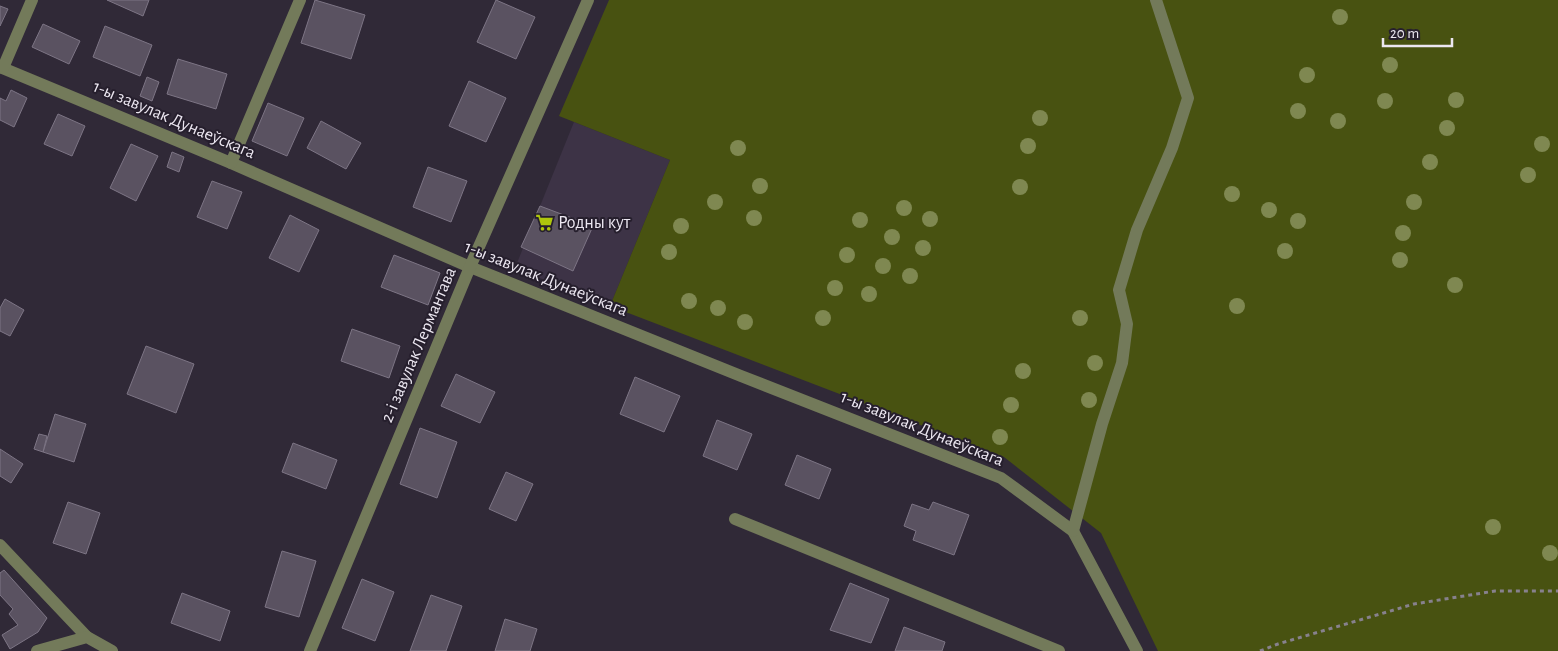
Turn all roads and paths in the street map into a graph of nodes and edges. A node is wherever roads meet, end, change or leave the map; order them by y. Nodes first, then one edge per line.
1 (32, 0) edge
2 (300, 0) edge
3 (588, 0) edge
4 (1156, 0) edge
5 (2, 67) edge
6 (231, 163) junction
7 (470, 267) junction
8 (735, 519) dead end
9 (1073, 531) junction
10 (0, 545) edge
11 (1558, 591) edge
12 (87, 637) junction
13 (37, 651) edge
14 (112, 651) edge
15 (310, 651) edge
16 (1059, 651) edge
17 (1137, 651) edge
18 (1260, 651) edge

1 - 5 street
2 - 6 street
3 - 7 street, 2-і завулак Лермантава
4 - 9 street
5 - 6 street, 1-ы завулак Дунаеўскага
6 - 7 street, 1-ы завулак Дунаеўскага
7 - 9 street, 1-ы завулак Дунаеўскага
7 - 15 street, 2-і завулак Лермантава
8 - 16 street
9 - 17 street
10 - 12 street
11 - 18 path
12 - 13 street
12 - 14 street

